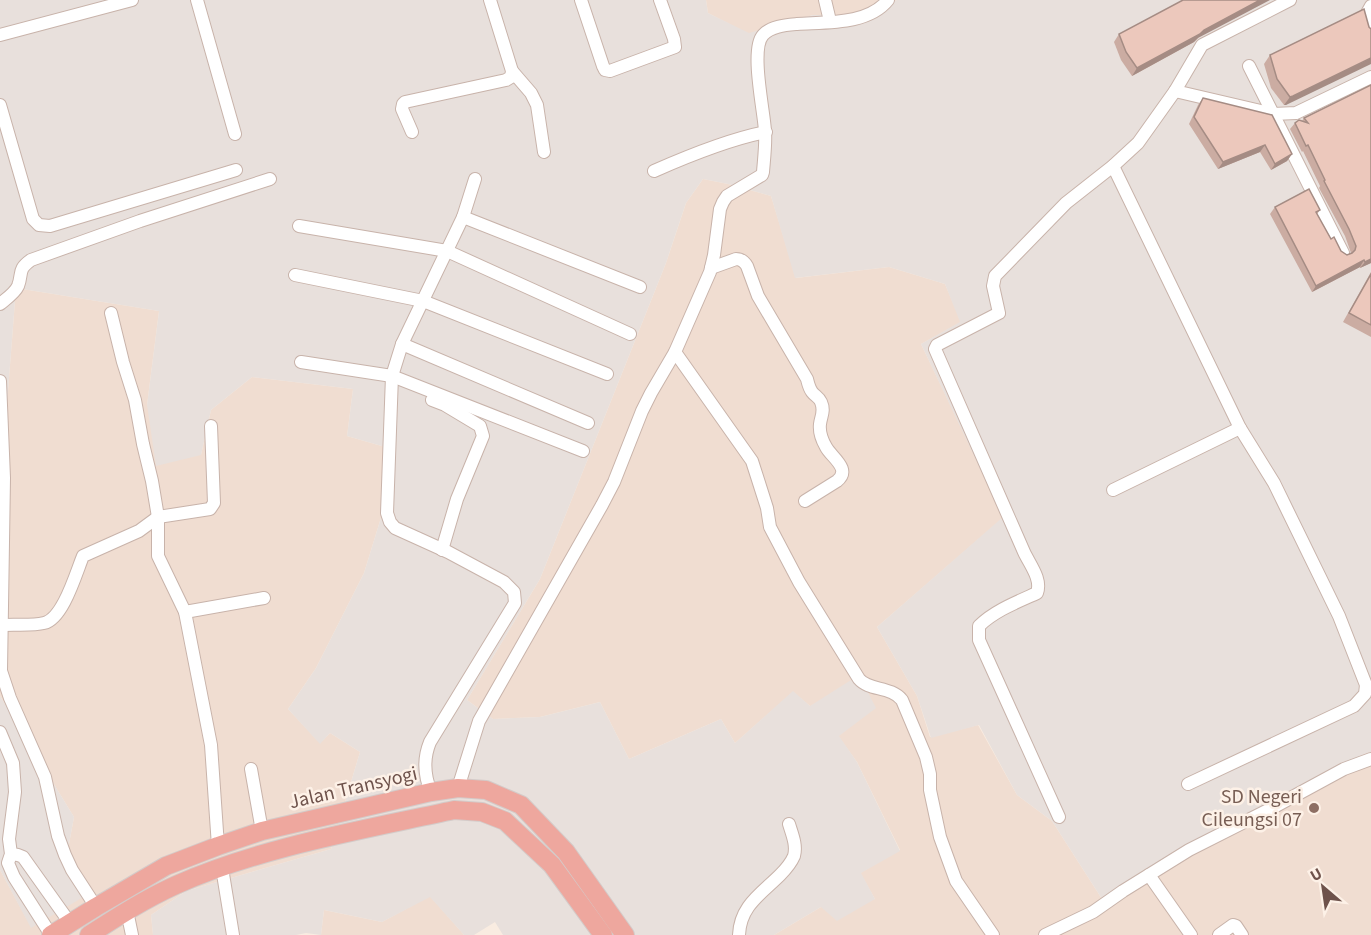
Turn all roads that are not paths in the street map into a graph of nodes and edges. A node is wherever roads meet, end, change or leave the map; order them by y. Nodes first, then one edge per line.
1 (132, 0) edge
2 (197, 0) edge
3 (490, 0) edge
4 (581, 0) edge
5 (660, 0) edge
6 (825, 0) edge
7 (888, 0) edge
8 (1290, 0) edge
9 (1371, 6) edge
10 (831, 21) junction
11 (1371, 33) edge
12 (0, 35) edge
13 (1250, 66) dead end
14 (512, 71) junction
15 (1371, 77) edge
16 (1175, 90) junction
17 (0, 105) edge
18 (1273, 114) junction
19 (412, 132) dead end
20 (766, 132) junction
21 (235, 134) dead end
22 (544, 152) dead end
23 (1113, 166) junction
24 (236, 170) dead end
25 (654, 171) dead end
26 (270, 179) dead end
27 (475, 179) dead end
28 (463, 217) junction
29 (299, 226) dead end
30 (447, 251) junction
31 (1344, 253) edge
32 (711, 268) junction
33 (295, 275) dead end
34 (640, 287) dead end
35 (423, 302) junction
36 (0, 304) edge
37 (111, 313) dead end
38 (630, 334) dead end
39 (402, 344) junction
40 (675, 352) junction
41 (301, 362) dead end
42 (607, 374) dead end
43 (392, 380) junction
44 (0, 381) edge
45 (588, 423) dead end
46 (211, 426) dead end
47 (1240, 428) junction
48 (583, 451) dead end
49 (1113, 489) dead end
50 (805, 501) dead end
51 (158, 517) junction
52 (442, 550) junction
53 (264, 598) dead end
54 (185, 612) junction
55 (2, 625) junction
56 (0, 732) edge
57 (1371, 759) edge
58 (6, 762) edge
59 (250, 769) dead end
60 (1188, 784) dead end
61 (458, 788) junction
62 (431, 792) junction
63 (1059, 817) dead end
64 (789, 824) dead end
65 (262, 831) junction
66 (5, 839) edge
67 (218, 846) junction
68 (11, 854) junction
69 (222, 868) junction
70 (1149, 875) junction
71 (127, 910) junction
72 (83, 915) junction
73 (91, 934) edge
74 (51, 935) edge
75 (132, 935) edge
76 (233, 935) edge
77 (603, 935) edge
78 (625, 935) edge
79 (739, 935) edge
80 (993, 935) edge
81 (1045, 935) edge
82 (1191, 935) edge
83 (1219, 935) edge
84 (1242, 935) edge

1 - 12 street
2 - 21 street
3 - 14 street
4 - 5 street
6 - 10 street
7 - 10 street
8 - 16 street
9 - 11 street
10 - 20 street
13 - 18 street
14 - 19 street
14 - 22 street
15 - 18 street
16 - 18 street
16 - 23 street
17 - 24 street
18 - 31 street
20 - 25 street
20 - 32 street
23 - 47 street
23 - 63 street
26 - 36 street
27 - 28 street
28 - 30 street
28 - 34 street
29 - 30 street
30 - 35 street
30 - 38 street
32 - 40 street
32 - 50 street
33 - 35 street
35 - 39 street
35 - 42 street
37 - 51 street
39 - 43 street
39 - 45 street
40 - 61 street
40 - 80 street
41 - 43 street
43 - 48 street
43 - 52 street
43 - 52 street
44 - 55 street
46 - 51 street
47 - 49 street
47 - 60 street
51 - 54 street
51 - 55 street
52 - 62 street
53 - 54 street
54 - 67 street
55 - 72 street
56 - 58 street
57 - 70 street
58 - 66 street
59 - 65 street
61 - 62 highway, Jalan Transyogi
61 - 78 highway, Jalan Transyogi
62 - 65 highway, Jalan Transyogi
64 - 79 street
65 - 67 highway, Jalan Transyogi
66 - 68 street
67 - 72 highway, Jalan Transyogi
68 - 72 street
68 - 74 street
69 - 71 highway
69 - 76 street
69 - 77 highway
70 - 81 street
70 - 82 street
71 - 73 highway
71 - 75 street
72 - 73 highway
72 - 74 highway, Jalan Transyogi
83 - 84 street

